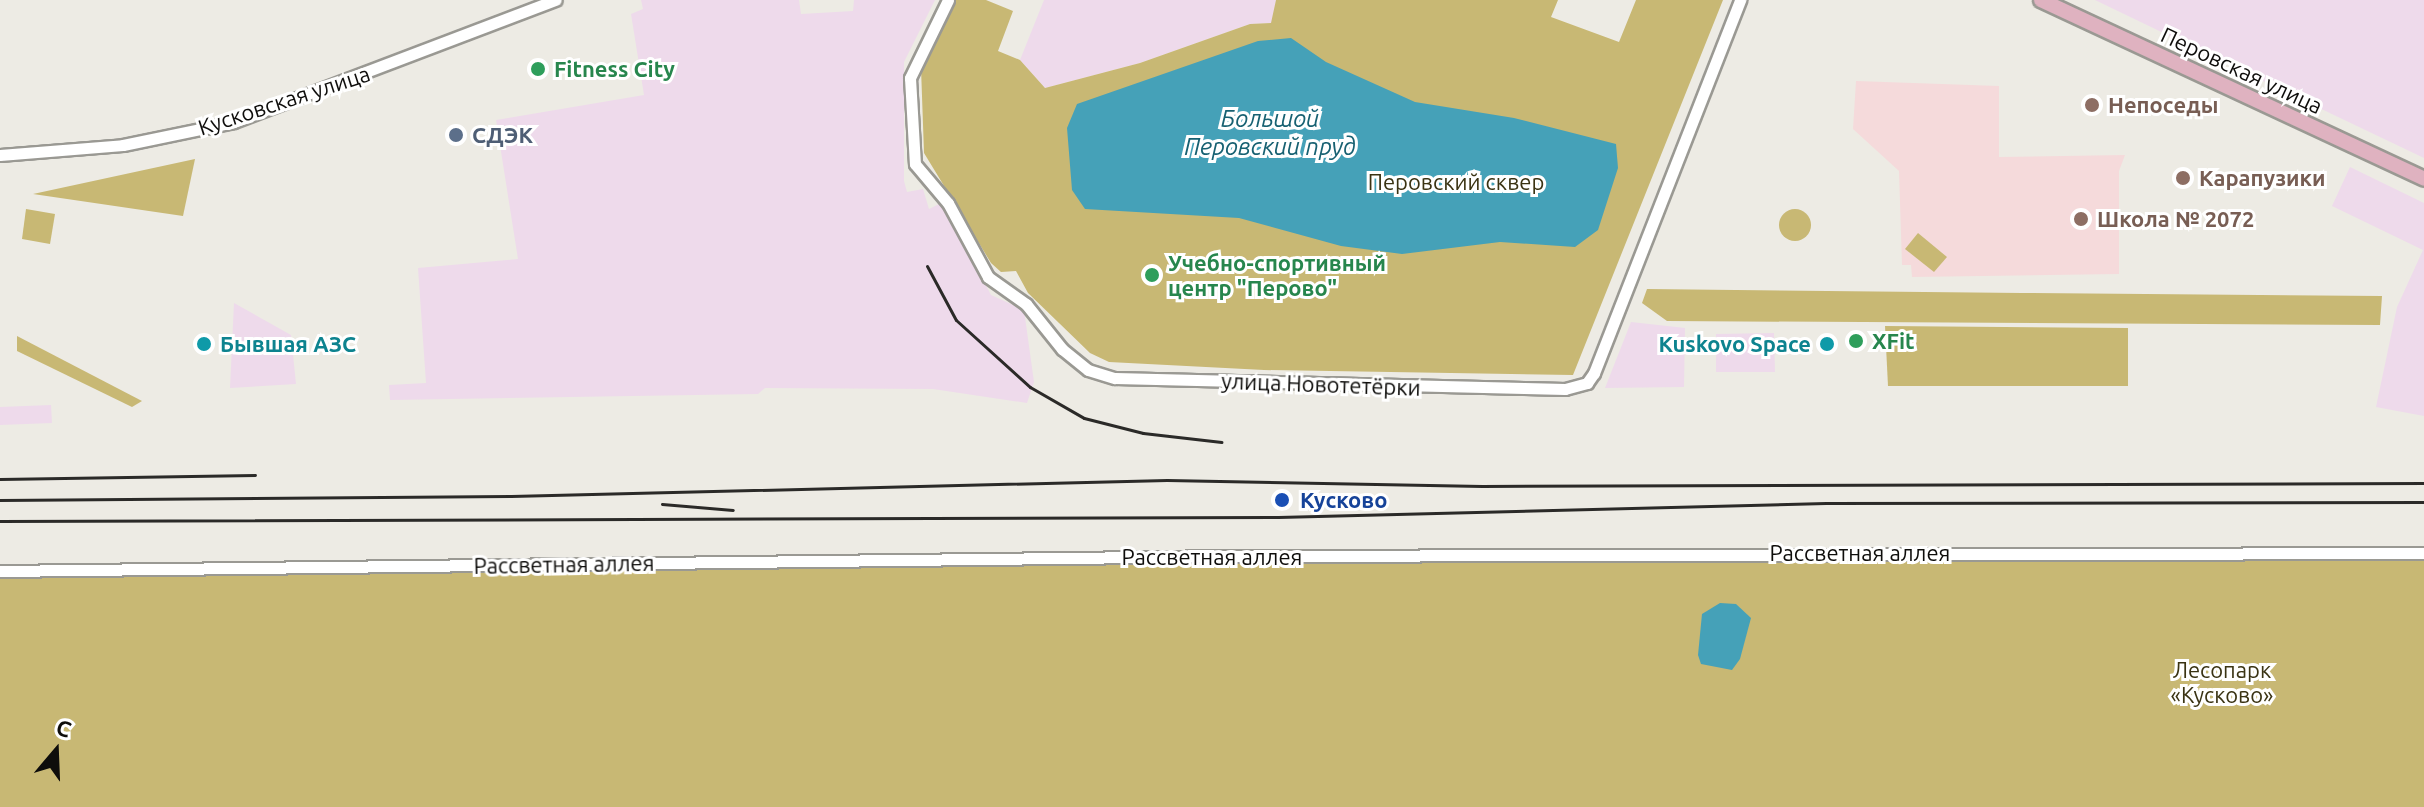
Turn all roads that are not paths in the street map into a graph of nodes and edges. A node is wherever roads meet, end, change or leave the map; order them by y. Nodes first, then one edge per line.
1 (556, 0) edge
2 (948, 0) edge
3 (1740, 0) edge
4 (2041, 0) edge
5 (0, 155) edge
6 (2424, 179) edge
7 (2424, 553) edge
8 (0, 571) edge

1 - 5 street, Кусковская улица
2 - 3 street, улица Новотетёрки
4 - 6 main road, Перовская улица
7 - 8 street, Рассветная аллея

